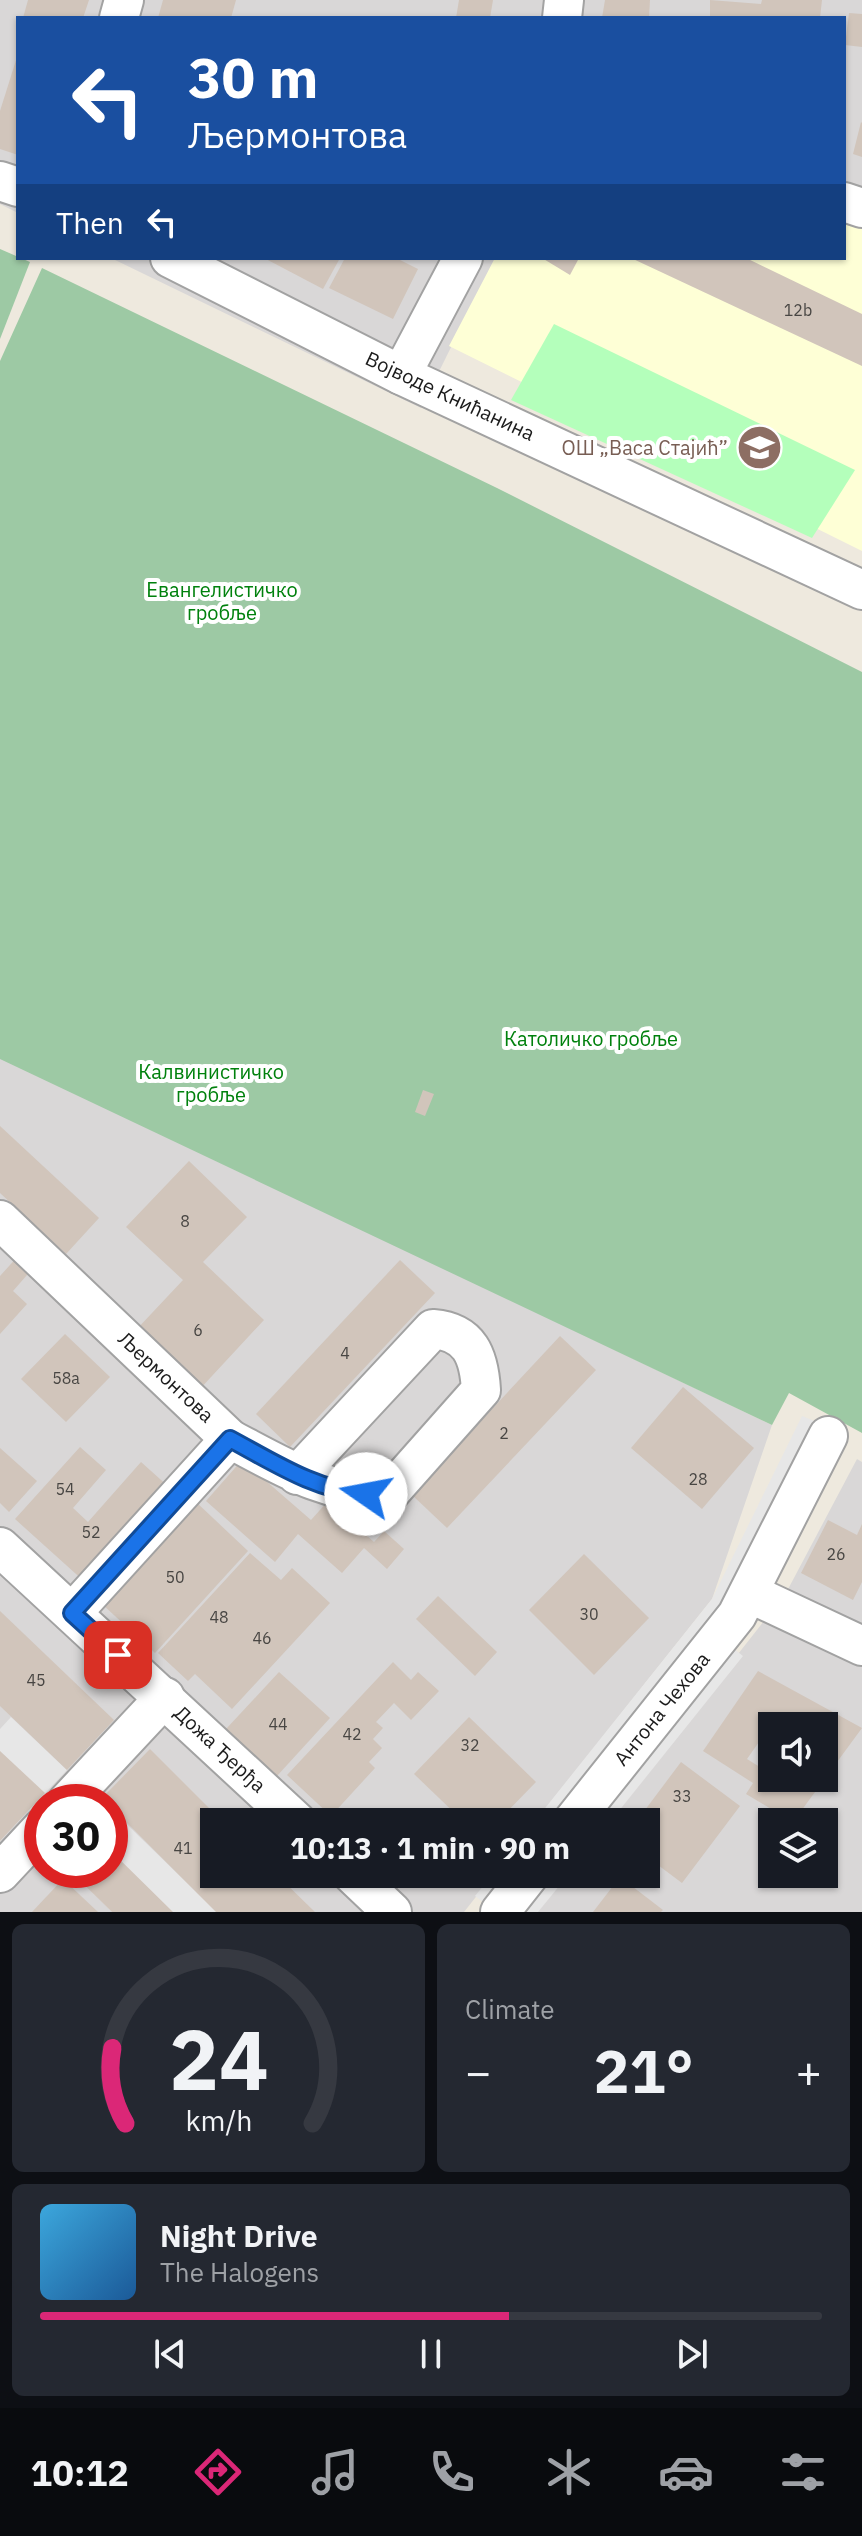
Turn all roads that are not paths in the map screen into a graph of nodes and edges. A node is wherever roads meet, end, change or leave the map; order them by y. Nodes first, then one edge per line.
1 (174, 260) edge
2 (462, 260) edge
3 (401, 375) junction
4 (862, 590) edge
5 (0, 1220) edge
6 (828, 1436) dead end
7 (230, 1439) junction
8 (297, 1475) junction
9 (0, 1547) edge
10 (749, 1593) junction
11 (72, 1613) junction
12 (862, 1646) edge
13 (165, 1697) junction
14 (84, 1784) edge
15 (282, 1808) edge
16 (583, 1808) edge
17 (24, 1847) edge
18 (0, 1873) edge
19 (367, 1888) edge
20 (519, 1888) edge
21 (392, 1912) edge
22 (500, 1912) edge

1 - 3 street, Војводе Книћанина
2 - 3 street
3 - 4 street, Војводе Книћанина
5 - 7 street, Љермонтова
6 - 10 street, Антона Чехова
7 - 8 street
7 - 11 street, Љермонтова
8 - 8 street
9 - 11 street, Дожа Ђерђа
10 - 12 street
10 - 16 street, Антона Чехова
11 - 13 street, Дожа Ђерђа
13 - 14 street
13 - 15 street, Дожа Ђерђа
17 - 18 street
19 - 21 street
20 - 22 street

